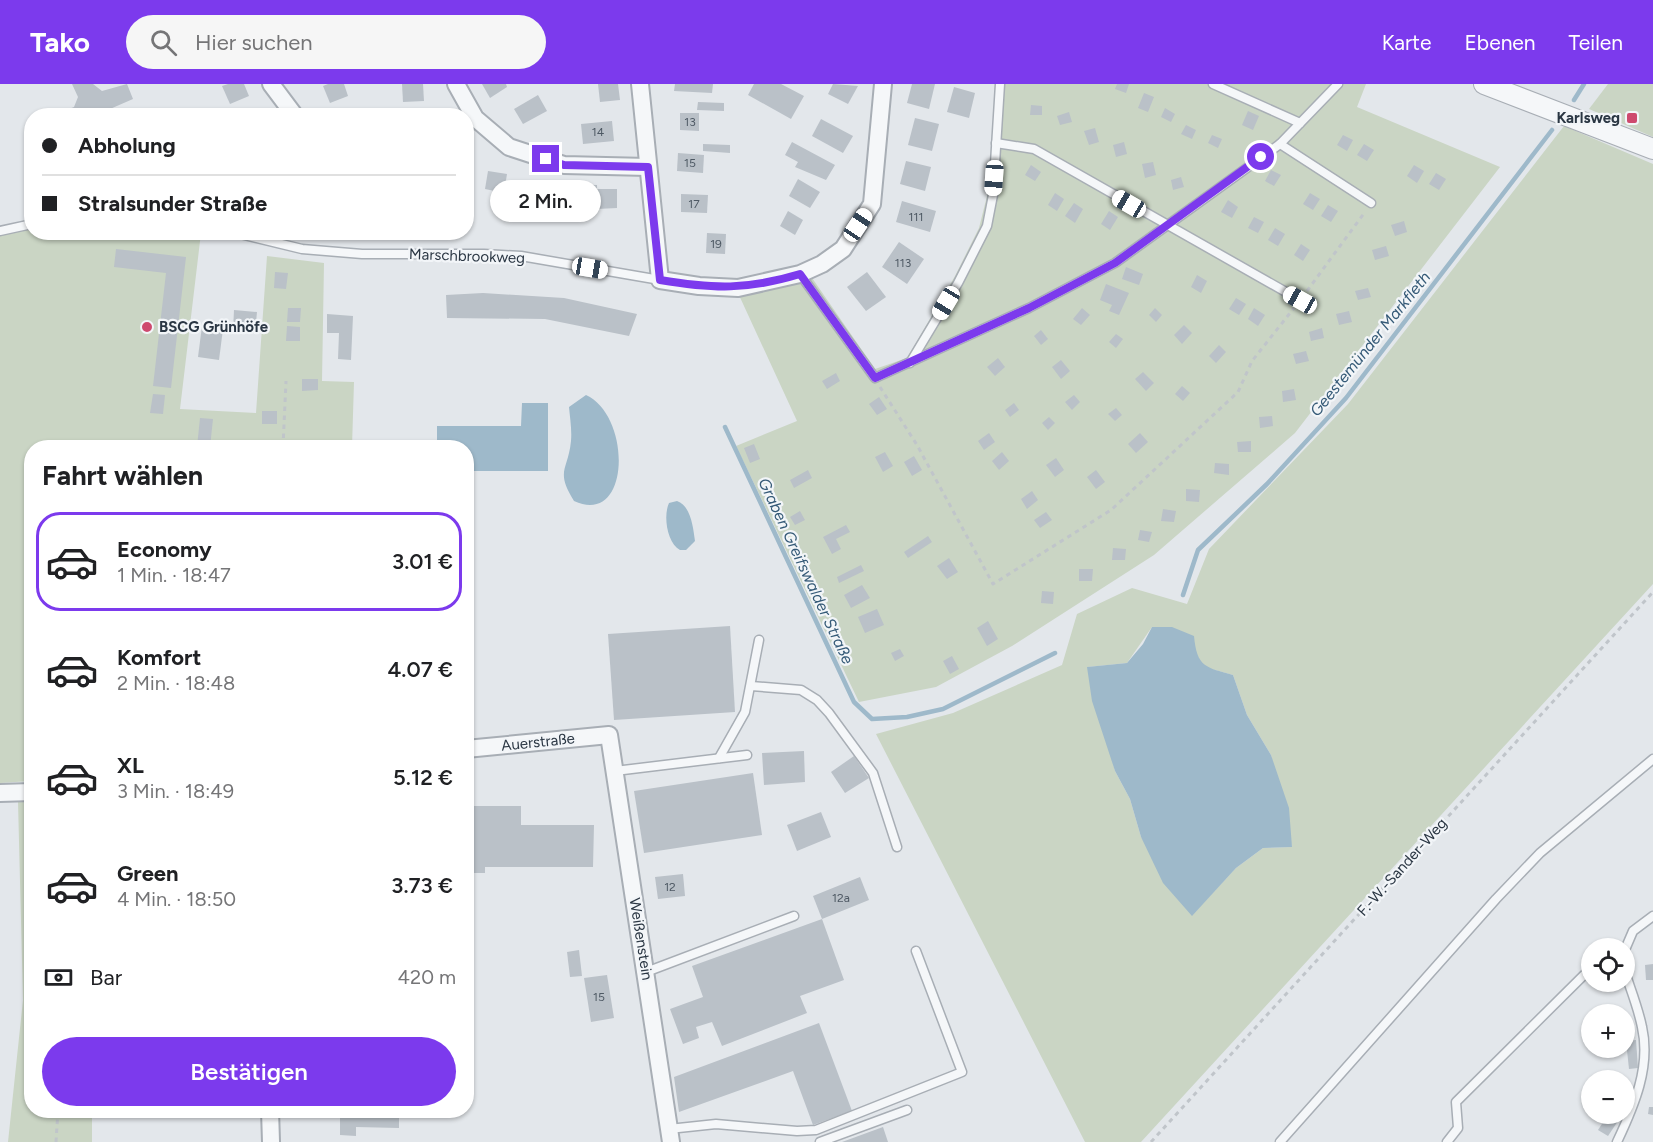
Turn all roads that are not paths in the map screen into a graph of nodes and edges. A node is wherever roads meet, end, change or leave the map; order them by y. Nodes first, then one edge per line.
1 (271, 84) edge
2 (456, 84) edge
3 (640, 84) edge
4 (883, 84) edge
5 (1000, 84) edge
6 (1213, 84) edge
7 (1338, 84) edge
8 (1484, 84) edge
9 (289, 108) edge
10 (466, 108) edge
11 (474, 122) edge
12 (1300, 123) junction
13 (996, 143) junction
14 (1280, 144) junction
15 (1653, 149) edge
16 (648, 167) junction
17 (1371, 203) road end
18 (24, 226) edge
19 (1167, 226) junction
20 (0, 231) edge
21 (265, 240) edge
22 (800, 274) junction
23 (660, 280) junction
24 (1300, 300) road end
25 (910, 363) junction
26 (759, 640) dead end
27 (751, 686) junction
28 (609, 735) joint
29 (474, 748) edge
30 (747, 754) dead end
31 (719, 758) junction
32 (1653, 759) edge
33 (615, 771) junction
34 (24, 792) edge
35 (0, 793) edge
36 (897, 847) dead end
37 (794, 916) dead end
38 (1653, 916) edge
39 (1630, 938) edge
40 (916, 951) dead end
41 (646, 972) junction
42 (1581, 978) edge
43 (1631, 992) edge
44 (907, 1110) dead end
45 (270, 1118) edge
46 (670, 1136) edge
47 (271, 1142) edge
48 (820, 1142) edge
49 (1280, 1142) edge
50 (1447, 1142) edge
51 (1617, 1142) edge

1 - 9 street
2 - 10 street
3 - 16 street
4 - 22 street, Marschbrookweg
5 - 13 lane
6 - 12 lane
7 - 12 lane
8 - 15 street
11 - 16 street
12 - 14 lane
13 - 19 lane
13 - 25 lane
14 - 17 lane
14 - 19 lane
16 - 23 street
18 - 20 lane
19 - 24 lane
19 - 25 lane
21 - 23 lane, Marschbrookweg
22 - 23 street, Marschbrookweg
22 - 25 lane
26 - 27 lane
27 - 31 lane
27 - 36 lane
28 - 29 street, Auerstraße
28 - 33 street, Weißenstein
30 - 31 lane
31 - 33 lane
32 - 49 lane
33 - 41 street, Weißenstein
34 - 35 street
37 - 41 lane
38 - 39 lane
40 - 46 lane
41 - 46 street, Weißenstein
42 - 50 lane
43 - 51 lane
44 - 48 lane
45 - 47 street

